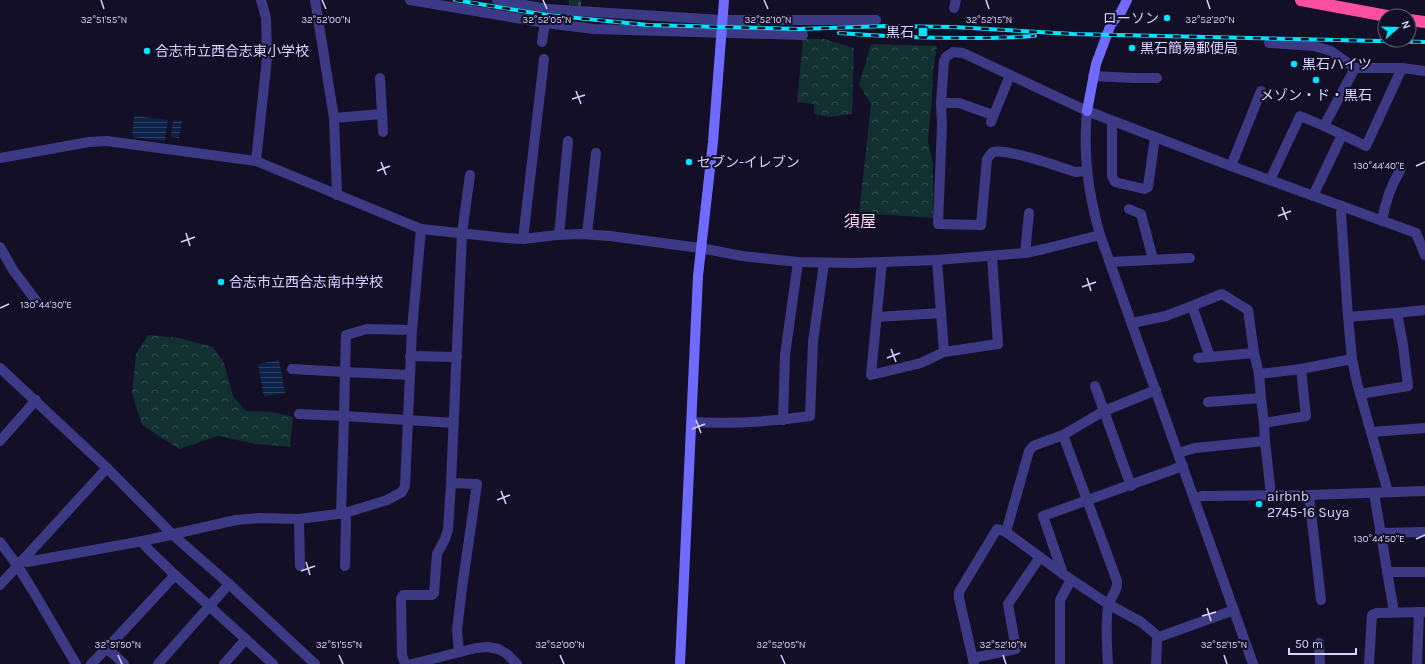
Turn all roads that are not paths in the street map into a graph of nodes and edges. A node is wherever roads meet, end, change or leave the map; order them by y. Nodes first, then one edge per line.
1 (261, 0) edge
2 (315, 0) edge
3 (410, 0) edge
4 (496, 0) edge
5 (724, 0) edge
6 (1127, 0) edge
7 (1301, 0) edge
8 (547, 8) junction
9 (1377, 14) edge
10 (722, 20) junction
11 (876, 20) dead end
12 (545, 23) junction
13 (721, 33) junction
14 (803, 35) dead end
15 (542, 42) dead end
16 (1269, 43) dead end
17 (544, 59) dead end
18 (1356, 68) junction
19 (1402, 68) junction
20 (1425, 71) edge
21 (1010, 74) junction
22 (1093, 76) junction
23 (380, 78) dead end
24 (1157, 78) dead end
25 (1261, 92) dead end
26 (941, 103) junction
27 (1087, 111) junction
28 (382, 114) junction
29 (334, 118) junction
30 (1112, 121) junction
31 (1324, 126) junction
32 (383, 132) dead end
33 (1342, 134) junction
34 (1155, 137) junction
35 (568, 142) dead end
36 (596, 153) dead end
37 (0, 158) edge
38 (256, 161) junction
39 (1231, 166) junction
40 (1401, 169) dead end
41 (1086, 171) junction
42 (470, 175) dead end
43 (1270, 180) junction
44 (337, 195) junction
45 (1313, 196) junction
46 (1343, 207) junction
47 (1129, 209) dead end
48 (1029, 213) dead end
49 (1382, 221) junction
50 (421, 229) junction
51 (1420, 232) edge
52 (462, 233) junction
53 (587, 234) junction
54 (559, 235) junction
55 (1100, 235) junction
56 (523, 238) junction
57 (0, 247) edge
58 (700, 248) junction
59 (1024, 253) junction
60 (1425, 255) edge
61 (992, 256) junction
62 (1190, 258) dead end
63 (1153, 259) junction
64 (937, 260) junction
65 (798, 262) junction
66 (882, 262) junction
67 (1110, 262) junction
68 (824, 264) junction
69 (37, 302) dead end
70 (1192, 306) junction
71 (1425, 310) edge
72 (941, 313) junction
73 (1397, 313) junction
74 (877, 317) junction
75 (1348, 317) junction
76 (1132, 323) junction
77 (412, 330) junction
78 (944, 352) junction
79 (1254, 353) junction
80 (410, 356) junction
81 (457, 357) junction
82 (1210, 357) junction
83 (1198, 358) dead end
84 (1352, 359) junction
85 (0, 368) edge
86 (292, 369) dead end
87 (1301, 369) junction
88 (346, 372) junction
89 (1259, 374) junction
90 (410, 375) junction
91 (1095, 386) dead end
92 (1156, 390) junction
93 (1360, 394) junction
94 (1261, 398) junction
95 (36, 400) junction
96 (1208, 402) dead end
97 (1104, 411) junction
98 (299, 414) dead end
99 (344, 416) junction
100 (408, 420) junction
101 (783, 420) junction
102 (454, 422) junction
103 (692, 422) junction
104 (1264, 423) junction
105 (1425, 428) edge
106 (1372, 432) junction
107 (1063, 434) junction
108 (0, 441) edge
109 (1265, 441) junction
110 (1178, 453) junction
111 (1183, 466) junction
112 (107, 468) junction
113 (451, 483) junction
114 (1131, 486) junction
115 (1425, 491) edge
116 (1388, 492) junction
117 (1374, 493) junction
118 (1271, 494) junction
119 (1309, 495) junction
120 (1194, 498) junction
121 (1087, 500) junction
122 (343, 513) junction
123 (299, 519) junction
124 (1006, 532) junction
125 (1425, 532) edge
126 (1380, 533) junction
127 (174, 535) junction
128 (143, 541) junction
129 (0, 542) edge
130 (1040, 557) junction
131 (19, 563) junction
132 (300, 566) dead end
133 (345, 566) dead end
134 (1387, 572) junction
135 (1425, 572) edge
136 (175, 575) junction
137 (1067, 577) junction
138 (230, 584) junction
139 (0, 585) edge
140 (1321, 600) dead end
141 (1108, 604) junction
142 (211, 606) junction
143 (1234, 610) junction
144 (1394, 612) junction
145 (1422, 612) edge
146 (1159, 637) junction
147 (246, 640) junction
148 (1319, 643) dead end
149 (109, 650) junction
150 (459, 652) junction
151 (973, 661) edge
152 (76, 664) edge
153 (91, 664) edge
154 (124, 664) edge
155 (158, 664) edge
156 (224, 664) edge
157 (273, 664) edge
158 (315, 664) edge
159 (405, 664) edge
160 (412, 664) edge
161 (517, 664) edge
162 (680, 664) edge
163 (1060, 664) edge
164 (1108, 664) edge
165 (1156, 664) edge
166 (1253, 664) edge
167 (1320, 664) edge
168 (1369, 664) edge
169 (1417, 664) edge

1 - 38 street
2 - 29 street
3 - 12 street
4 - 8 street
5 - 10 street
6 - 22 street
7 - 9 highway
8 - 10 street
8 - 12 street
10 - 11 street
10 - 13 street
12 - 13 street
12 - 15 street
13 - 14 street
13 - 58 street
16 - 18 street
17 - 56 street
18 - 19 street
18 - 31 street
19 - 20 street
19 - 33 street
21 - 26 street
21 - 26 street
21 - 27 street
22 - 24 street
22 - 27 street
23 - 28 street
25 - 39 street
26 - 41 street
27 - 30 street
27 - 41 street
28 - 29 street
28 - 32 street
29 - 44 street
30 - 34 street
30 - 34 street
31 - 33 street
31 - 43 street
33 - 45 street
34 - 39 street
35 - 54 street
36 - 53 street
37 - 38 street
38 - 44 street
39 - 43 street
40 - 49 street
41 - 55 street
42 - 52 street
43 - 45 street
44 - 50 street
45 - 46 street
46 - 49 street
46 - 75 street
47 - 63 street
48 - 59 street
49 - 51 street
50 - 52 street
50 - 77 street
51 - 60 street
52 - 56 street
52 - 81 street
53 - 54 street
53 - 58 street
54 - 56 street
55 - 59 street
55 - 67 street
57 - 69 street
58 - 65 street
58 - 103 street
59 - 61 street
61 - 64 street
61 - 78 street
62 - 63 street
63 - 67 street
64 - 66 street
64 - 72 street
65 - 68 street
65 - 101 street
66 - 68 street
66 - 74 street
67 - 76 street
68 - 101 street
70 - 76 street
70 - 79 street
70 - 82 street
71 - 73 street
72 - 74 street
72 - 78 street
73 - 75 street
73 - 93 street
74 - 78 street
75 - 84 street
76 - 92 street
77 - 80 street
77 - 88 street
79 - 82 street
79 - 89 street
80 - 81 street
80 - 90 street
81 - 102 street
82 - 83 street
84 - 87 street
84 - 93 street
85 - 95 street
86 - 88 street
87 - 89 street
87 - 104 street
88 - 90 street
88 - 99 street
89 - 94 street
90 - 100 street
91 - 97 street
92 - 97 street
92 - 110 street
93 - 106 street
94 - 96 street
94 - 104 street
95 - 108 street
95 - 112 street
97 - 107 street
97 - 114 street
98 - 99 street
99 - 100 street
99 - 122 street
100 - 102 street
100 - 122 street
101 - 103 street
102 - 113 street
103 - 162 street
104 - 109 street
105 - 106 street
106 - 116 street
107 - 121 street
107 - 124 street
109 - 110 street
109 - 118 street
110 - 111 street
111 - 114 street
111 - 120 street
112 - 127 street
112 - 131 street
113 - 150 street
113 - 159 street
114 - 121 street
115 - 116 street
116 - 117 street
117 - 119 street
117 - 126 street
118 - 119 street
118 - 120 street
119 - 140 street
120 - 143 street
121 - 137 street
121 - 141 street
122 - 123 street
122 - 133 street
123 - 127 street
123 - 132 street
124 - 130 street
124 - 151 street
125 - 126 street
126 - 134 street
127 - 128 street
127 - 138 street
128 - 131 street
128 - 136 street
129 - 131 street
130 - 137 street
130 - 151 street
131 - 139 street
131 - 152 street
134 - 135 street
134 - 144 street
136 - 142 street
136 - 149 street
137 - 141 street
137 - 163 street
138 - 142 street
138 - 158 street
141 - 146 street
141 - 164 street
142 - 147 street
142 - 155 street
143 - 146 street
143 - 166 street
144 - 145 street
144 - 168 street
145 - 169 street
146 - 165 street
147 - 156 street
147 - 157 street
148 - 167 street
149 - 153 street
149 - 154 street
150 - 160 street
150 - 161 street

